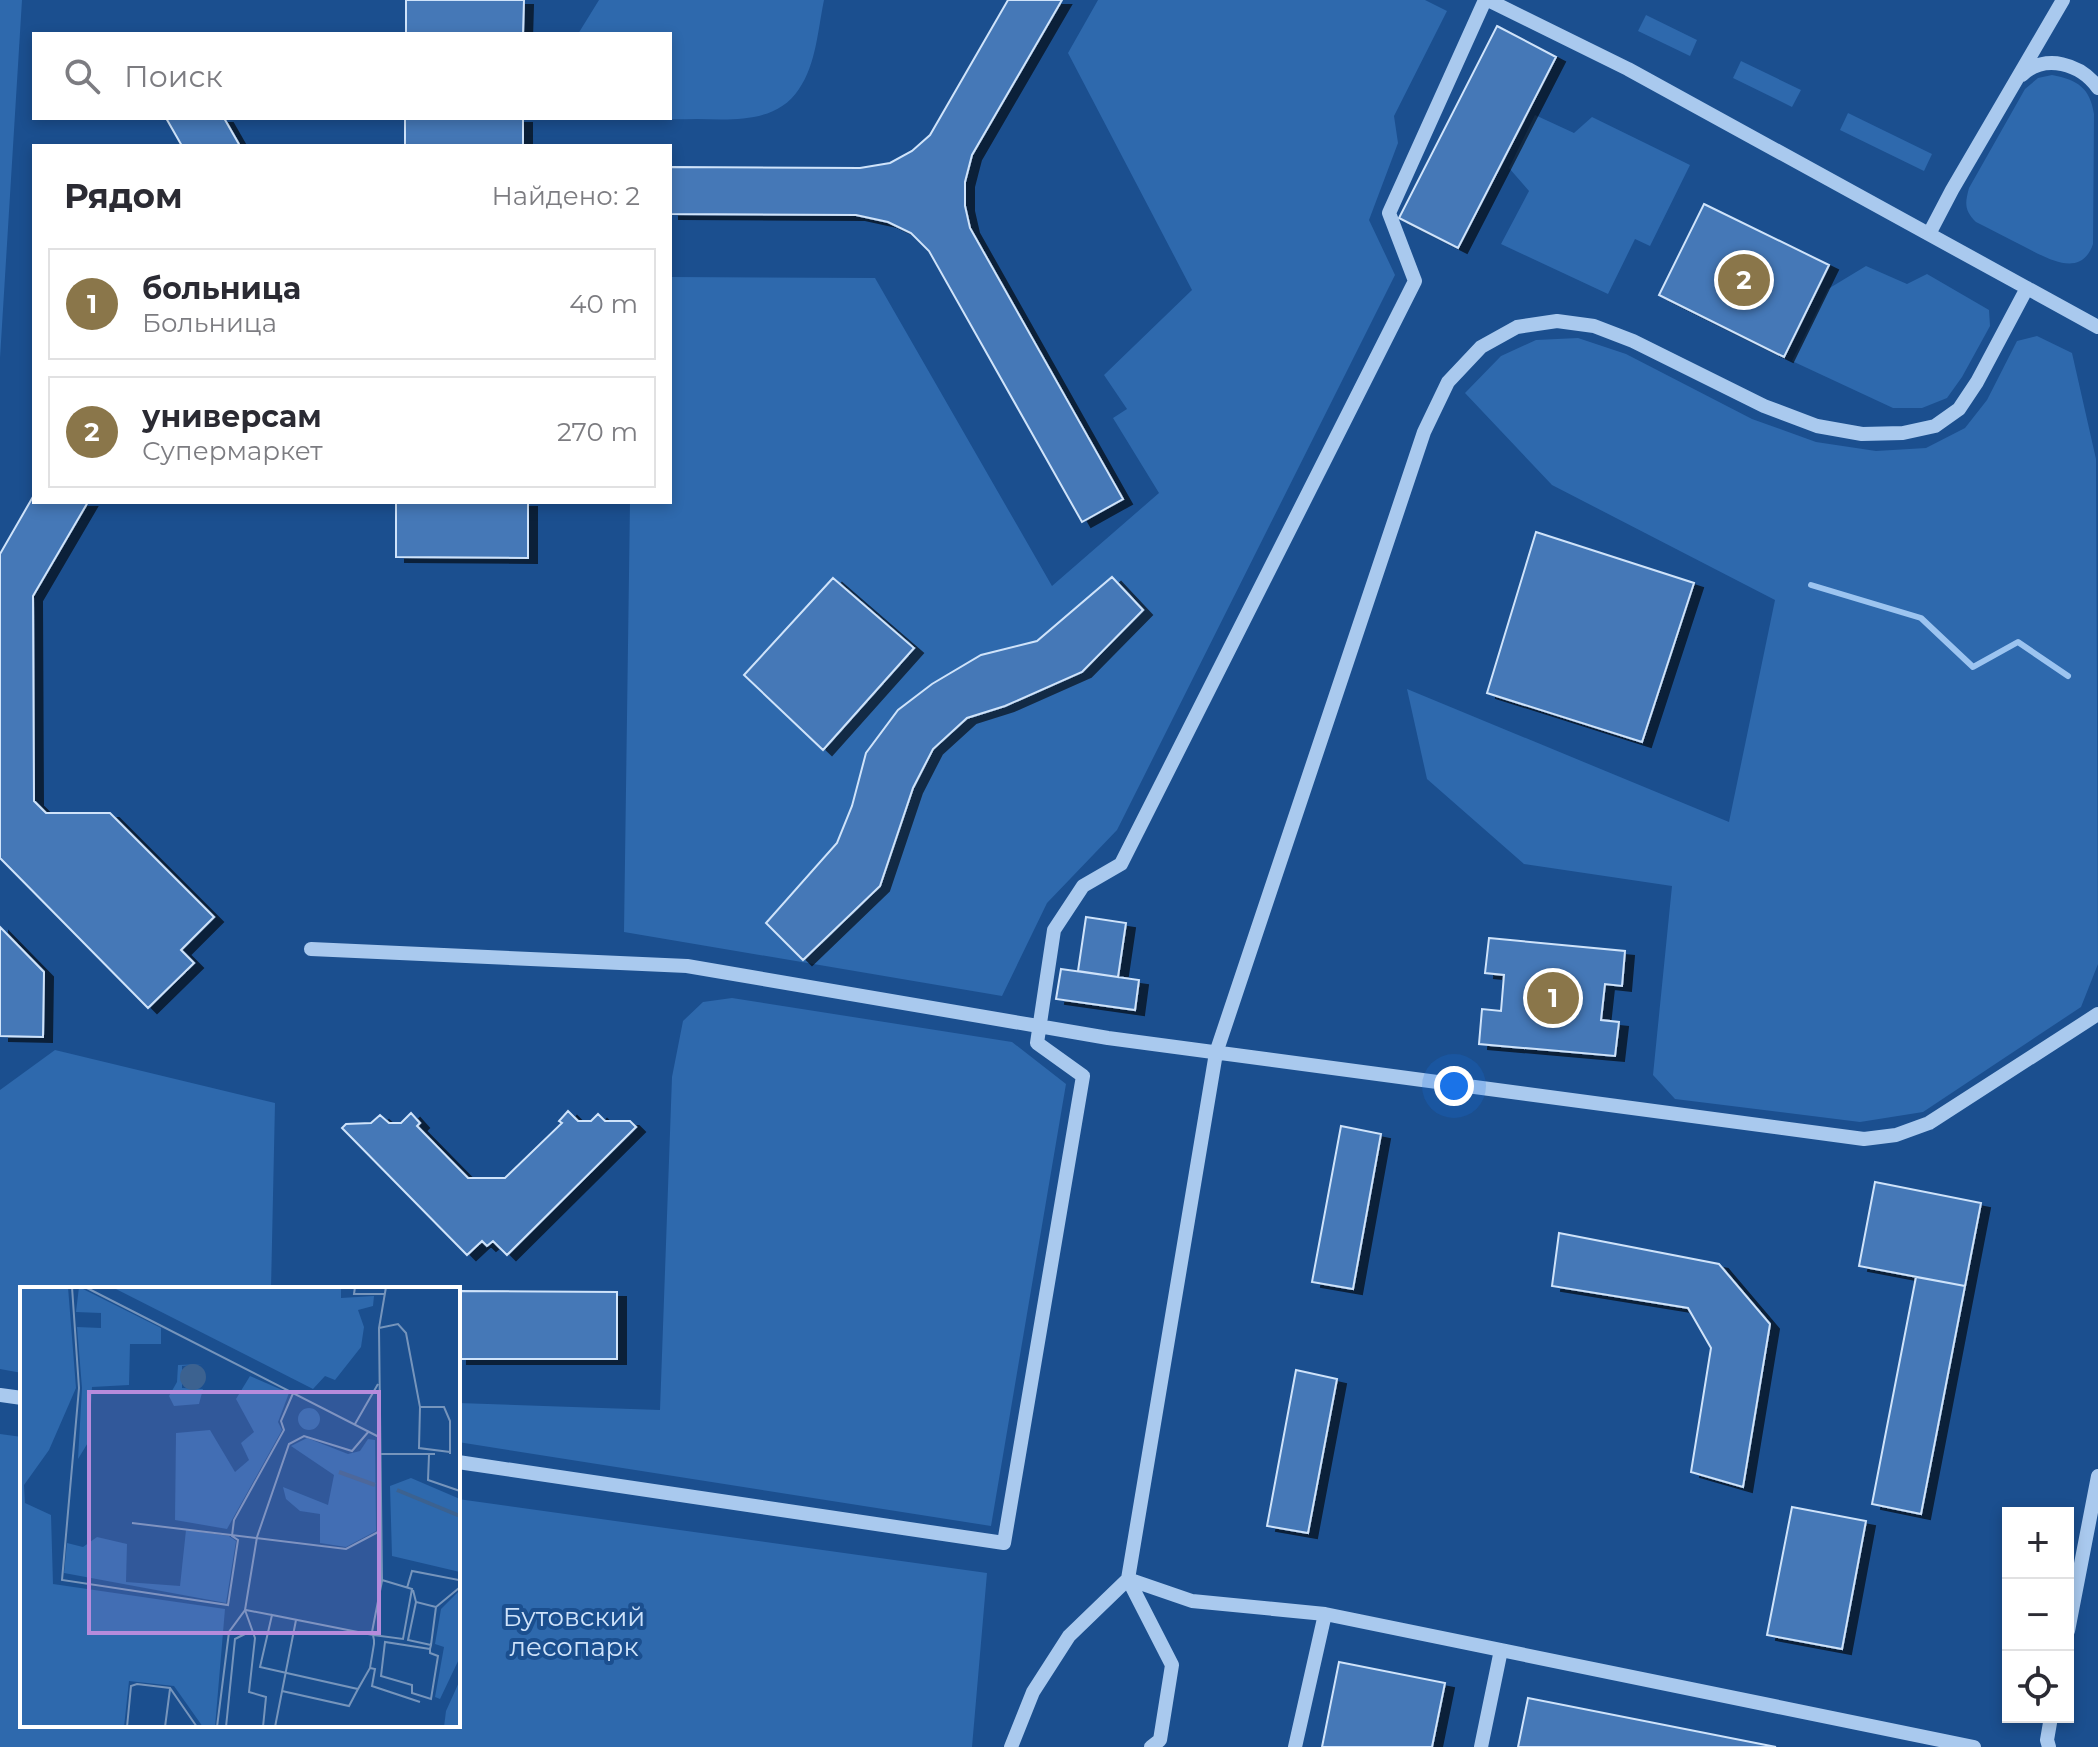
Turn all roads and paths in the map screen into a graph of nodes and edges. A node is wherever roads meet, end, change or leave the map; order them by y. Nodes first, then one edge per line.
1 (1486, 0) edge
2 (2063, 0) edge
3 (2015, 82) junction
4 (2098, 88) edge
5 (1929, 234) junction
6 (2027, 288) junction
7 (2098, 327) edge
8 (311, 949) dead end
9 (2098, 1014) edge
10 (1040, 1027) junction
11 (1216, 1053) junction
12 (0, 1395) edge
13 (20, 1398) edge
14 (460, 1462) edge
15 (2098, 1476) edge
16 (1128, 1579) junction
17 (2074, 1600) edge
18 (1325, 1614) junction
19 (1501, 1650) junction
20 (2050, 1723) edge
21 (1159, 1745) edge
22 (1011, 1747) edge
23 (1295, 1747) edge
24 (1481, 1747) edge
25 (1974, 1747) edge
26 (2049, 1747) edge

1 - 5 street
1 - 10 street
2 - 3 street
3 - 4 street
3 - 5 street
5 - 6 street
6 - 7 street
6 - 11 street
8 - 10 street
9 - 11 street
10 - 11 street
10 - 14 street
11 - 16 street
12 - 13 street
15 - 17 street
16 - 18 street
16 - 21 street
16 - 22 street
18 - 19 street
18 - 23 street
19 - 24 street
19 - 25 street
20 - 26 street

